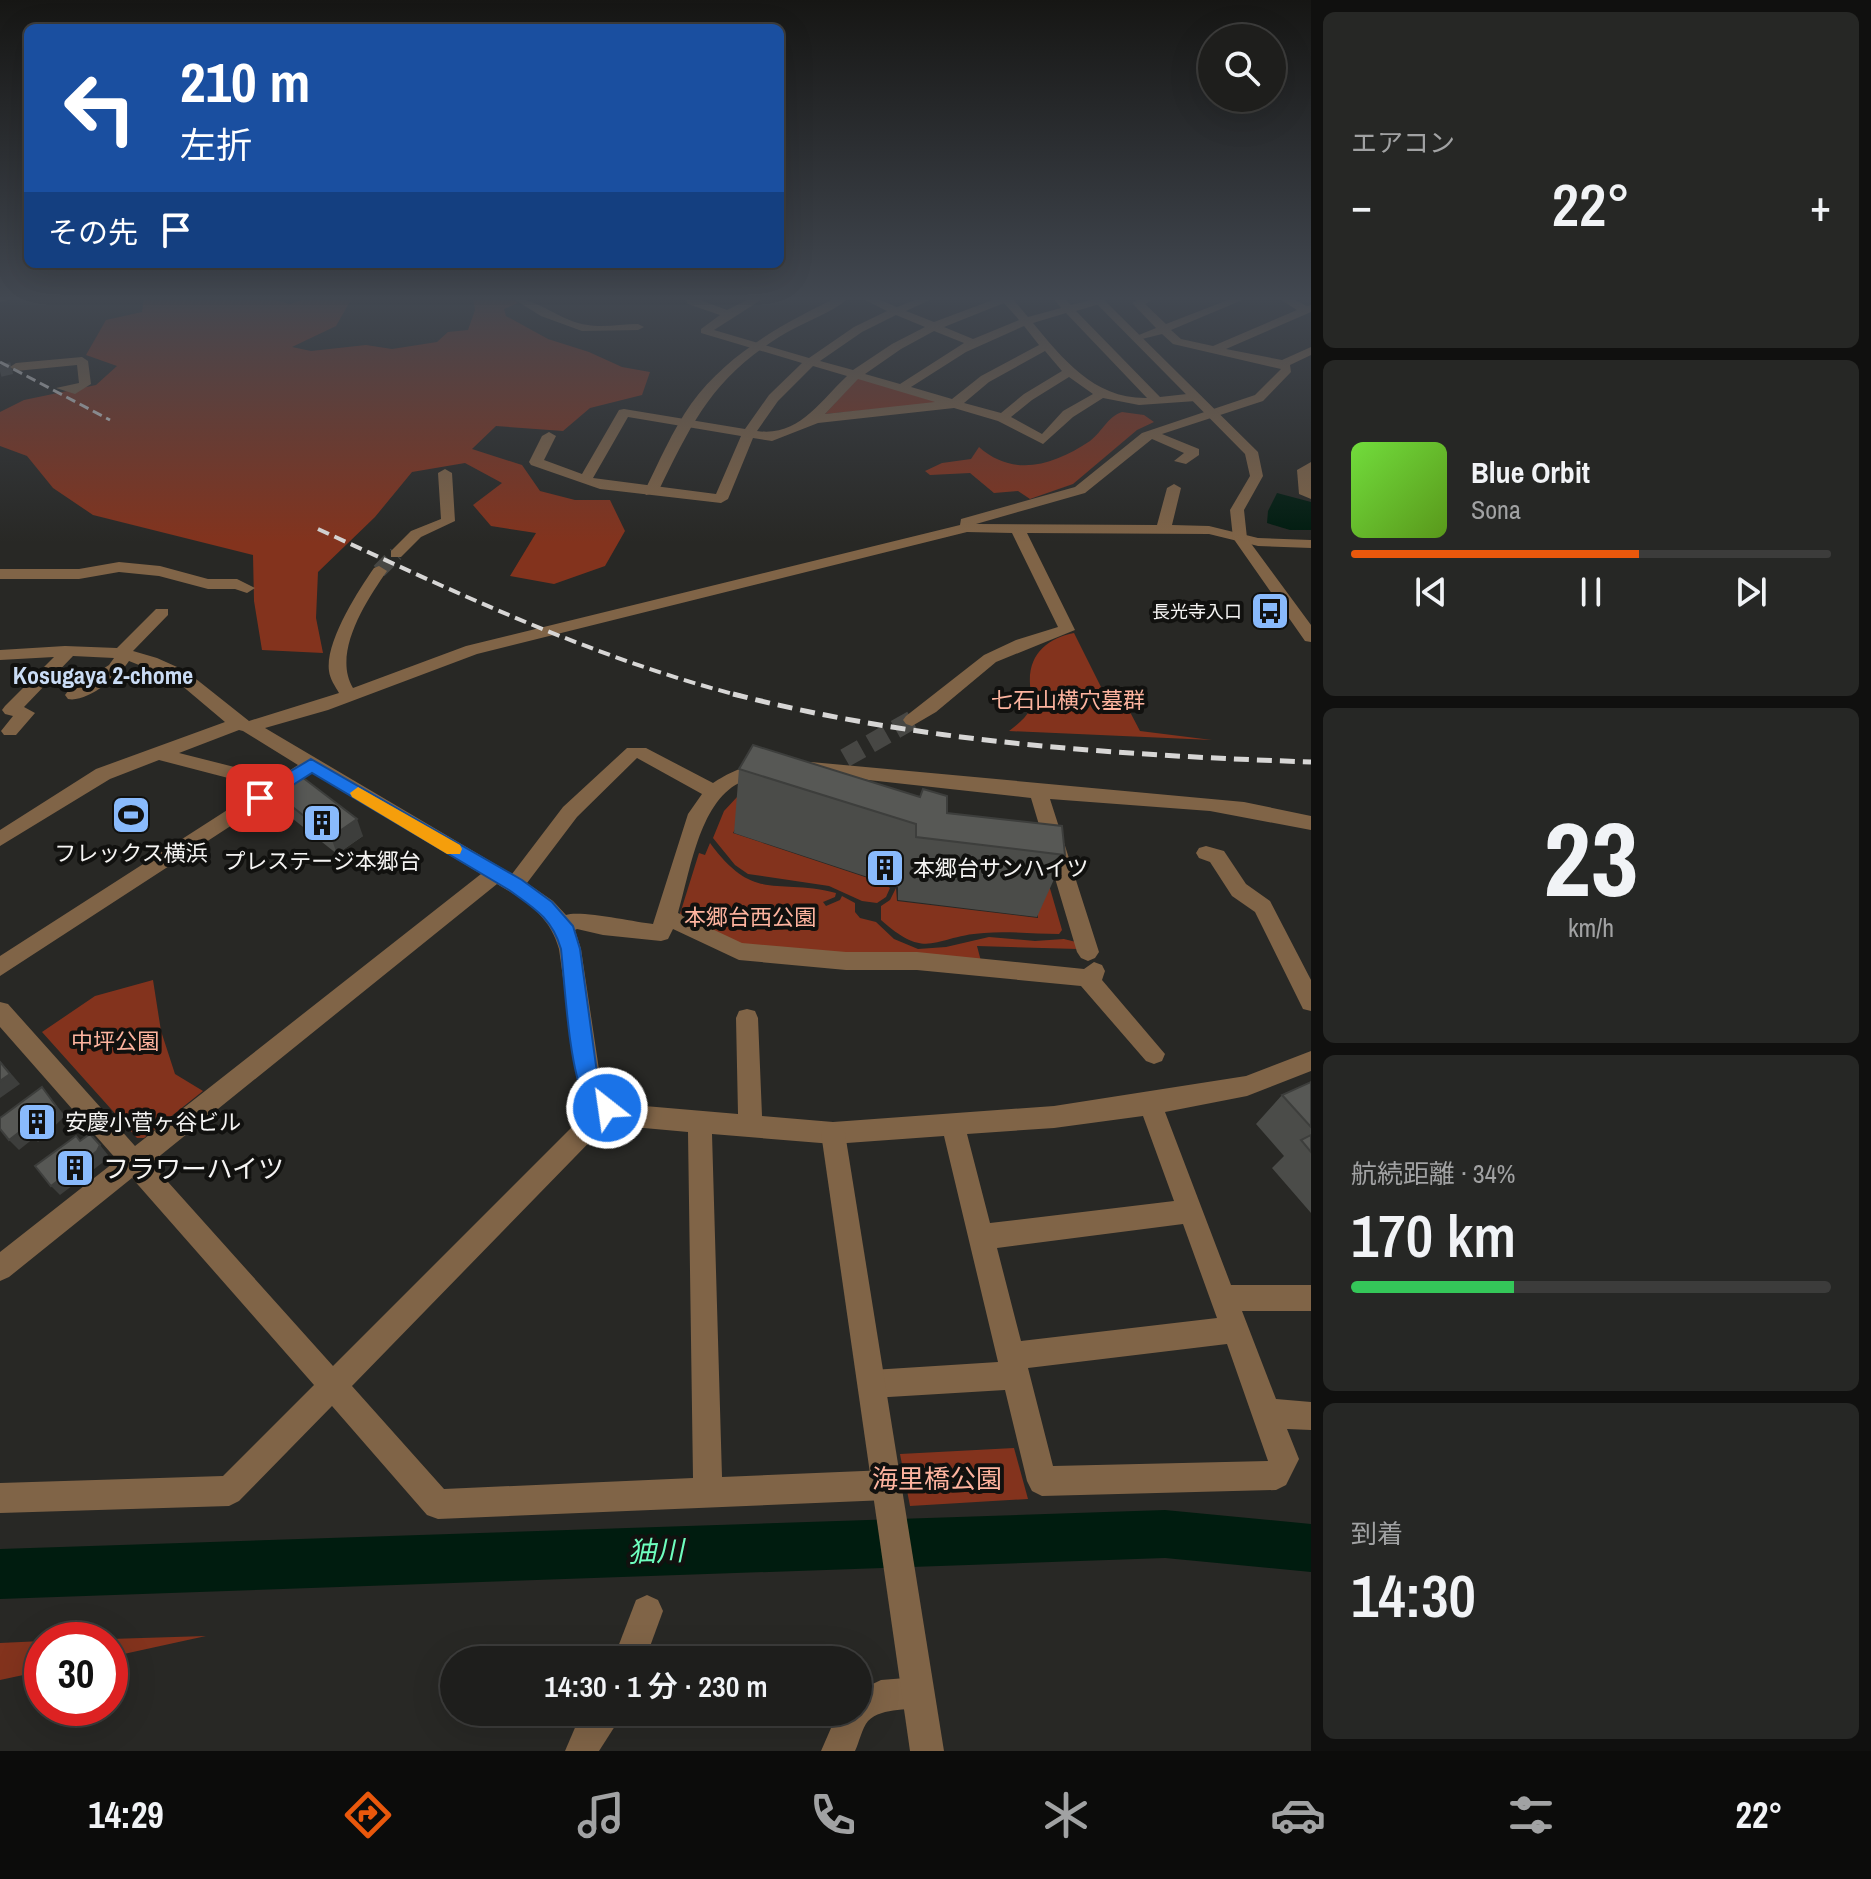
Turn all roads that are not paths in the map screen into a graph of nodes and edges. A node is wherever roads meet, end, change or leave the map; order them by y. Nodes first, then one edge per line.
1 (84, 380) edge
2 (718, 380) edge
3 (790, 380) edge
4 (850, 380) edge
5 (874, 380) edge
6 (913, 380) edge
7 (984, 380) edge
8 (1056, 380) edge
9 (1081, 380) edge
10 (1137, 380) edge
11 (1179, 380) edge
12 (1278, 380) edge
13 (62, 388) dead end
14 (902, 388) junction
15 (1100, 395) junction
16 (1196, 397) junction
17 (1156, 400) junction
18 (954, 404) junction
19 (1212, 413) junction
20 (1003, 418) junction
21 (816, 419) junction
22 (686, 423) junction
23 (747, 433) junction
24 (1152, 434) junction
25 (549, 436) dead end
26 (1181, 461) dead end
27 (1311, 466) edge
28 (445, 473) dead end
29 (585, 481) junction
30 (1174, 488) dead end
31 (651, 492) junction
32 (1311, 495) edge
33 (967, 528) junction
34 (1018, 529) junction
35 (1163, 531) junction
36 (1240, 538) junction
37 (1311, 544) edge
38 (396, 554) tunnel mouth
39 (379, 571) tunnel mouth
40 (0, 574) edge
41 (247, 588) dead end
42 (162, 612) dead end
43 (1311, 637) edge
44 (69, 651) junction
45 (0, 655) edge
46 (122, 655) junction
47 (74, 695) dead end
48 (349, 695) junction
49 (5, 709) edge
50 (912, 720) tunnel mouth
51 (244, 726) junction
52 (10, 731) dead end
53 (155, 753) junction
54 (311, 765) junction
55 (280, 785) junction
56 (1038, 791) junction
57 (714, 792) junction
58 (1311, 823) edge
59 (0, 839) edge
60 (1206, 853) dead end
61 (505, 879) junction
62 (667, 917) junction
63 (563, 926) junction
64 (1089, 966) junction
65 (0, 967) edge
66 (1311, 1002) edge
67 (0, 1011) edge
68 (747, 1018) dead end
69 (1154, 1054) dead end
70 (1311, 1061) edge
71 (1150, 1104) junction
72 (607, 1108) junction
73 (700, 1123) junction
74 (953, 1125) junction
75 (750, 1127) junction
76 (833, 1133) junction
77 (134, 1161) junction
78 (1191, 1211) junction
79 (981, 1237) junction
80 (0, 1268) edge
81 (1224, 1298) junction
82 (1311, 1298) edge
83 (1235, 1330) junction
84 (1013, 1365) junction
85 (333, 1384) junction
86 (872, 1384) junction
87 (1267, 1413) junction
88 (1311, 1416) edge
89 (888, 1489) junction
90 (708, 1494) junction
91 (0, 1498) edge
92 (647, 1611) dead end
93 (634, 1646) edge
94 (918, 1693) junction
95 (872, 1701) edge
96 (596, 1726) edge
97 (850, 1726) edge
98 (582, 1751) edge
99 (838, 1751) edge
100 (927, 1751) edge

1 - 13 street
2 - 22 street
3 - 23 street
4 - 21 street
5 - 14 street
6 - 14 street
7 - 18 street
8 - 20 street
9 - 15 street
10 - 17 street
11 - 16 street
12 - 19 street
14 - 18 street
15 - 17 street
15 - 20 street
16 - 17 street
16 - 19 street
18 - 20 street
18 - 21 street
19 - 24 street
19 - 36 street
21 - 23 street
22 - 23 street
22 - 29 street
22 - 31 street
23 - 31 street
24 - 26 street
24 - 33 street
25 - 29 street
27 - 32 street
28 - 38 street
29 - 31 street
30 - 35 street
33 - 34 street
33 - 48 street
34 - 35 street
34 - 50 street
35 - 36 street
36 - 37 street
36 - 43 street
39 - 48 street
40 - 41 street
42 - 46 street
44 - 45 street
44 - 46 street
44 - 49 street
46 - 47 street
46 - 51 street
48 - 51 street
49 - 52 street
51 - 53 street
51 - 54 street
53 - 55 street
53 - 59 street
54 - 55 street
54 - 61 street
55 - 65 street
56 - 57 street
56 - 58 street
56 - 64 street
57 - 61 street
57 - 62 street
60 - 66 street
61 - 63 street
61 - 77 street
62 - 63 street
62 - 64 street
63 - 72 street
64 - 69 street
67 - 77 street
68 - 75 street
70 - 71 street
71 - 74 street
71 - 78 street
72 - 73 street
72 - 85 street
73 - 75 street
73 - 90 street
74 - 76 street
74 - 79 street
75 - 76 street
76 - 86 street
77 - 80 street
77 - 85 street
78 - 79 street
78 - 81 street
79 - 84 street
81 - 82 street
81 - 83 street
83 - 84 street
83 - 87 street
84 - 86 street
84 - 87 street
85 - 90 street
85 - 91 street
86 - 89 street
87 - 88 street
89 - 90 street
89 - 94 street
92 - 93 street
94 - 95 street
94 - 100 street
96 - 98 street
97 - 99 street

